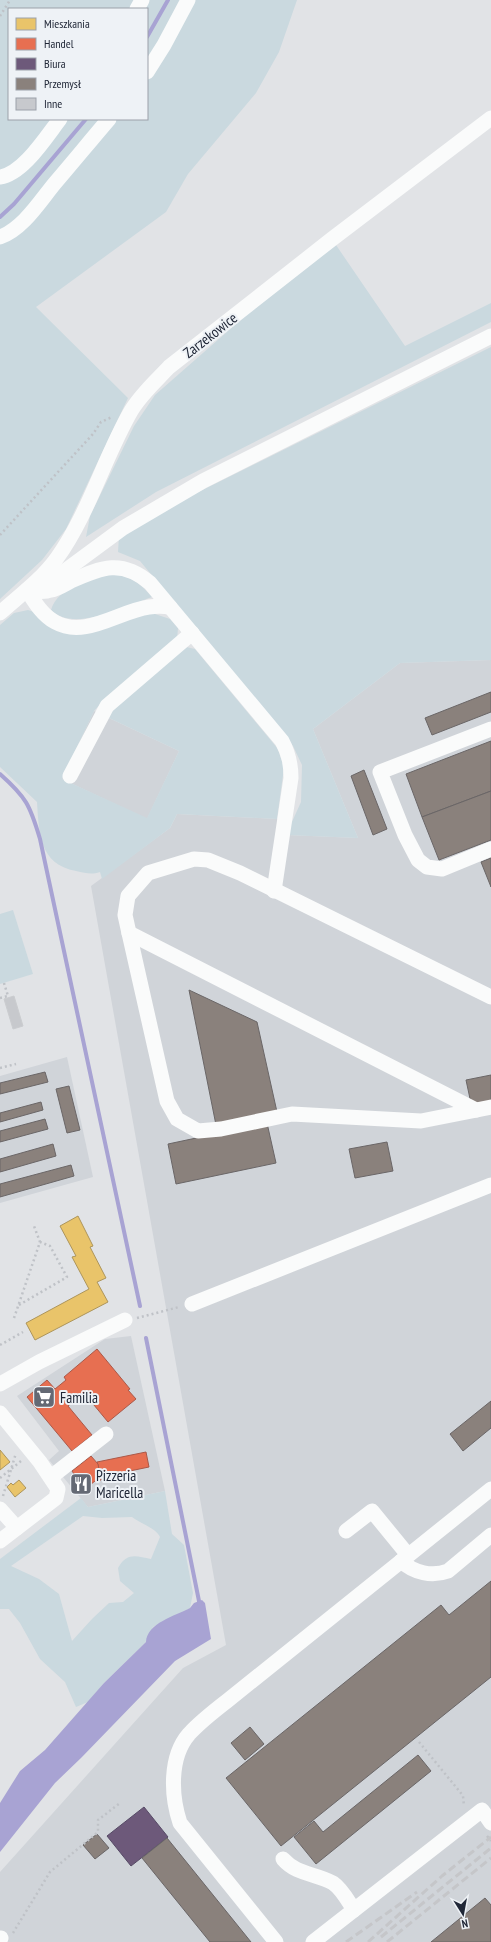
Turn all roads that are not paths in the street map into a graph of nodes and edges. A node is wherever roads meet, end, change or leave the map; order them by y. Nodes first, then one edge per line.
1 (188, 0) edge
2 (148, 70) edge
3 (491, 118) edge
4 (59, 120) edge
5 (108, 120) edge
6 (0, 177) edge
7 (0, 237) edge
8 (491, 336) edge
9 (27, 590) junction
10 (170, 607) junction
11 (0, 613) edge
12 (192, 633) junction
13 (491, 729) edge
14 (70, 776) dead end
15 (491, 849) edge
16 (274, 891) junction
17 (128, 933) junction
18 (491, 997) edge
19 (491, 1107) edge
20 (476, 1110) junction
21 (491, 1185) edge
22 (192, 1304) road end
23 (125, 1320) road end
24 (0, 1384) edge
25 (0, 1413) edge
26 (106, 1434) dead end
27 (53, 1481) junction
28 (491, 1489) edge
29 (1, 1505) edge
30 (17, 1528) junction
31 (346, 1531) dead end
32 (491, 1535) edge
33 (0, 1541) edge
34 (404, 1558) junction
35 (491, 1823) edge
36 (283, 1859) dead end
37 (354, 1910) junction
38 (276, 1942) edge
39 (313, 1942) edge

1 - 2 street
3 - 9 street, Zarzekowice
4 - 6 street
5 - 7 street
8 - 9 street
9 - 10 street
9 - 10 street
9 - 11 street, Zarzekowice
10 - 12 street
12 - 14 street
12 - 16 street
13 - 15 street
16 - 17 street
16 - 18 street
17 - 20 street
17 - 20 street
19 - 20 street
21 - 22 street
23 - 24 street
25 - 27 street
26 - 27 street
27 - 30 street
28 - 34 street
29 - 30 street
30 - 33 street
31 - 34 street
32 - 34 street
34 - 38 street
35 - 37 street
36 - 37 street
37 - 39 street

